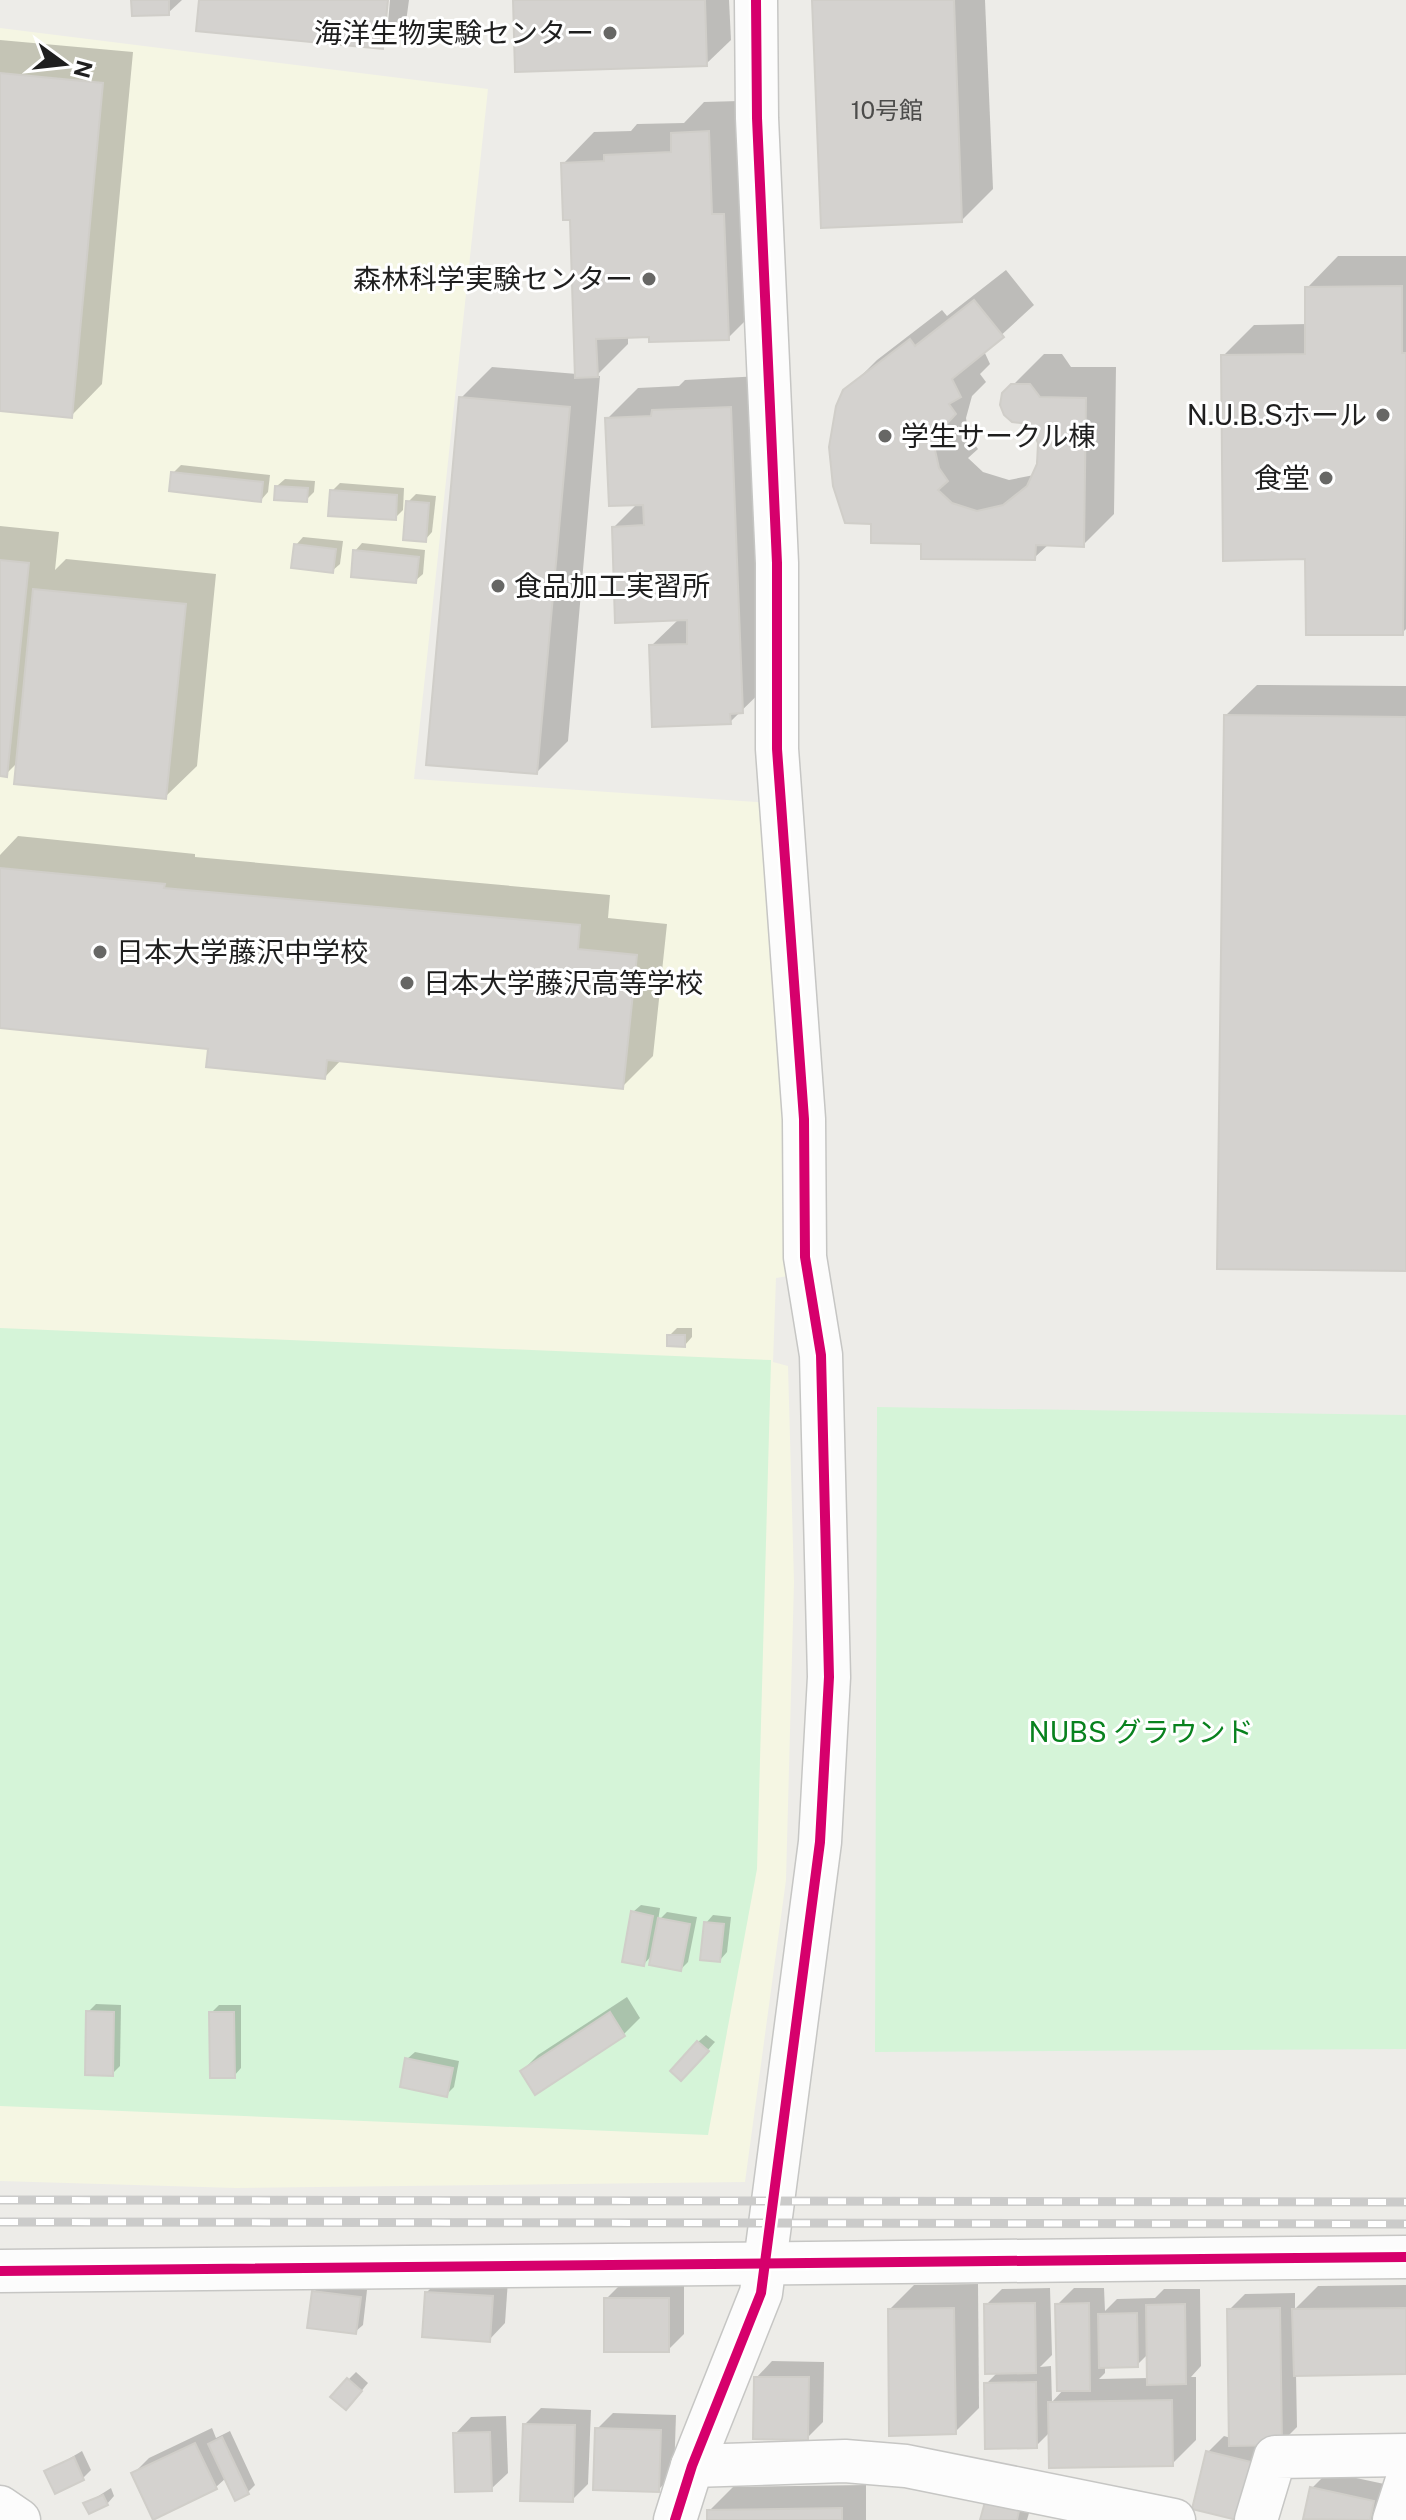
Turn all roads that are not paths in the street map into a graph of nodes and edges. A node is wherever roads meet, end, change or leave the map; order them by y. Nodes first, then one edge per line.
1 (756, 0) edge
2 (1406, 2257) edge
3 (766, 2264) junction
4 (0, 2271) edge
5 (1406, 2455) edge
6 (692, 2466) junction
7 (1406, 2483) edge
8 (0, 2507) edge
9 (19, 2520) edge
10 (675, 2520) edge
11 (1174, 2520) edge
12 (1256, 2520) edge
13 (1394, 2520) edge

1 - 3 street
2 - 3 street
3 - 4 street
3 - 6 street
5 - 12 street
6 - 10 street
6 - 11 street
7 - 13 street
8 - 9 street

